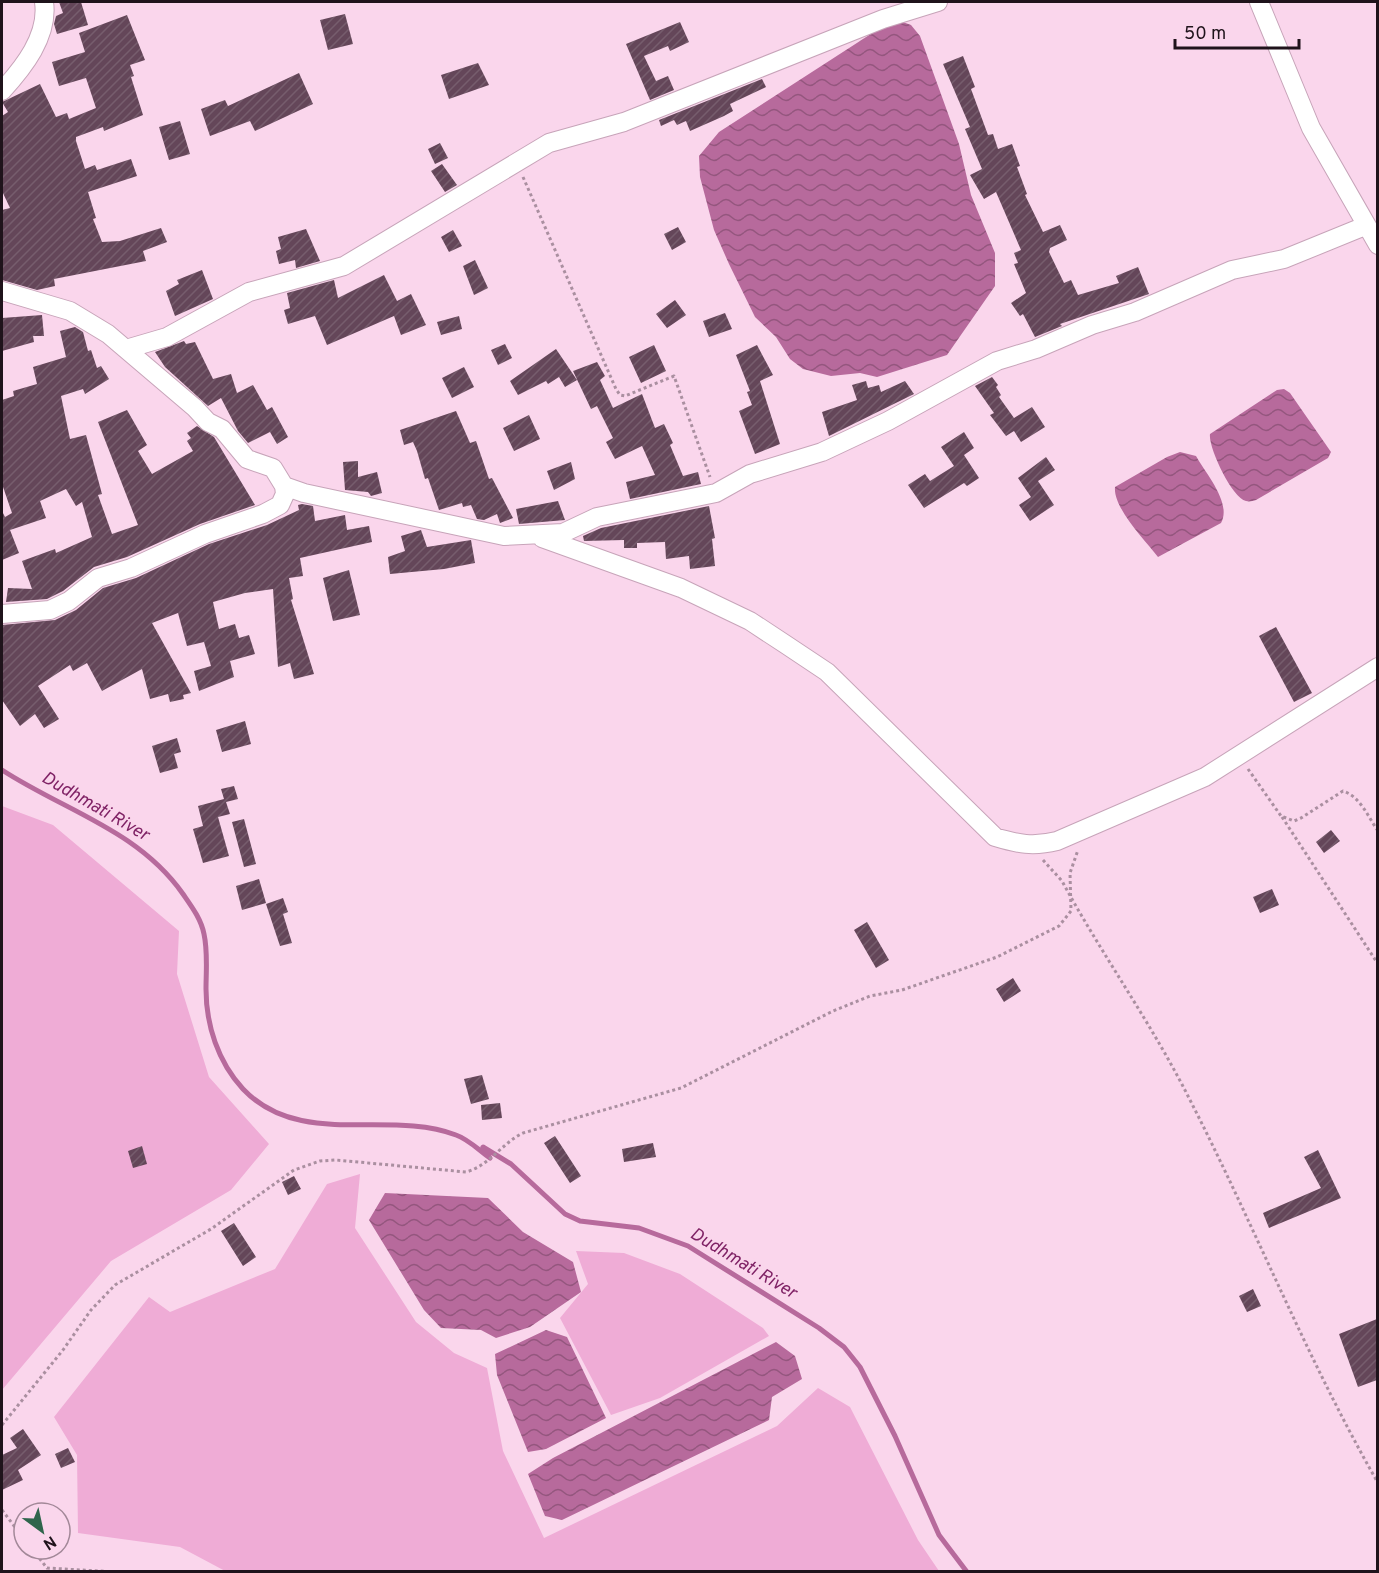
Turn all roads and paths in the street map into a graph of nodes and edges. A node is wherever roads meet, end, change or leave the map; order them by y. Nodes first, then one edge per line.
1 (44, 2) edge
2 (938, 2) edge
3 (1260, 2) edge
4 (2, 91) edge
5 (514, 163) junction
6 (1365, 226) junction
7 (1377, 245) edge
8 (2, 291) edge
9 (126, 348) junction
10 (284, 486) junction
11 (716, 493) junction
12 (536, 536) junction
13 (2, 614) edge
14 (1377, 667) edge
15 (1228, 762) junction
16 (1281, 816) junction
17 (1377, 831) edge
18 (1023, 846) junction
19 (1079, 848) dead end
20 (1071, 898) junction
21 (1377, 964) edge
22 (2, 1425) edge
23 (1377, 1483) edge
24 (2, 1510) edge
25 (12, 1523) edge
26 (41, 1561) edge
27 (116, 1572) edge

1 - 4 street
2 - 5 street
3 - 6 street
5 - 9 street
5 - 11 path
6 - 7 street
6 - 11 street
8 - 9 street
9 - 10 street
10 - 12 street
10 - 13 street
11 - 12 street
12 - 18 street
14 - 15 street
15 - 16 path
15 - 18 street
16 - 17 path
16 - 21 path
18 - 20 path
19 - 20 path
20 - 22 path
20 - 23 path
24 - 25 path
26 - 27 path

